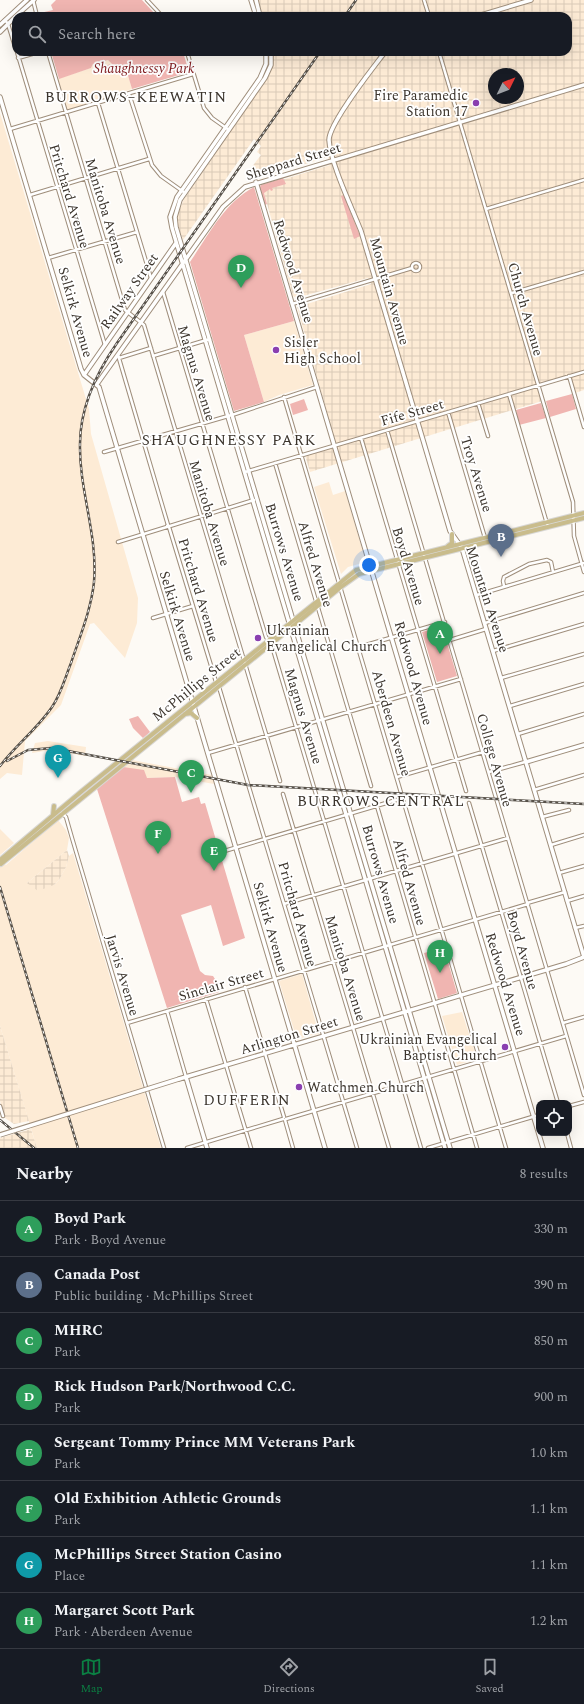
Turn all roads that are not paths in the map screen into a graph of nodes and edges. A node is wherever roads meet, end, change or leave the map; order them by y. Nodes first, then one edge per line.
1 (27, 0) edge
2 (33, 0) edge
3 (147, 0) edge
4 (251, 0) edge
5 (256, 0) edge
6 (424, 0) edge
7 (531, 0) edge
8 (525, 1) edge
9 (14, 12) edge
10 (20, 12) edge
11 (37, 12) edge
12 (158, 12) edge
13 (255, 12) edge
14 (259, 12) edge
15 (428, 12) edge
16 (491, 12) edge
17 (12, 14) edge
18 (5, 20) junction
19 (12, 20) edge
20 (8, 24) junction
21 (0, 25) edge
22 (0, 32) edge
23 (12, 38) edge
24 (25, 56) edge
25 (49, 56) edge
26 (188, 56) edge
27 (266, 56) edge
28 (271, 56) edge
29 (381, 56) edge
30 (440, 56) edge
31 (18, 58) joint
32 (193, 74) junction
33 (584, 85) edge
34 (129, 94) junction
35 (0, 97) edge
36 (98, 103) junction
37 (67, 112) junction
38 (37, 121) junction
39 (460, 122) junction
40 (10, 129) junction
41 (227, 129) junction
42 (149, 159) junction
43 (334, 160) junction
44 (118, 169) junction
45 (86, 178) junction
46 (584, 180) edge
47 (256, 182) junction
48 (57, 187) junction
49 (181, 190) junction
50 (185, 193) junction
51 (30, 195) junction
52 (486, 209) junction
53 (137, 232) junction
54 (105, 241) junction
55 (178, 243) junction
56 (75, 250) junction
57 (48, 258) junction
58 (186, 260) junction
59 (183, 264) junction
60 (412, 268) dead end
61 (584, 272) edge
62 (151, 279) junction
63 (375, 280) junction
64 (163, 292) junction
65 (512, 294) junction
66 (292, 304) junction
67 (128, 312) junction
68 (141, 323) junction
69 (208, 340) junction
70 (105, 345) junction
71 (151, 348) junction
72 (180, 348) junction
73 (118, 356) junction
74 (153, 356) junction
75 (584, 372) edge
76 (84, 375) junction
77 (569, 376) junction
78 (97, 384) junction
79 (539, 385) junction
80 (317, 387) junction
81 (509, 394) junction
82 (284, 396) junction
83 (478, 403) junction
84 (448, 412) junction
85 (230, 415) junction
86 (417, 421) junction
87 (202, 424) junction
88 (584, 427) edge
89 (387, 430) junction
90 (176, 432) junction
91 (488, 436) dead end
92 (361, 438) junction
93 (144, 441) junction
94 (335, 446) junction
95 (118, 449) junction
96 (104, 452) dead end
97 (302, 455) junction
98 (275, 463) junction
99 (247, 472) junction
100 (258, 499) junction
101 (253, 501) junction
102 (227, 508) junction
103 (584, 513) edge
104 (201, 516) junction
105 (575, 516) junction
106 (584, 518) edge
107 (573, 521) junction
108 (547, 525) junction
109 (169, 526) junction
110 (452, 534) junction
111 (143, 535) junction
112 (486, 540) junction
113 (118, 542) dead end
114 (459, 544) junction
115 (448, 547) junction
116 (462, 548) junction
117 (424, 554) junction
118 (398, 561) junction
119 (583, 563) edge
120 (371, 568) junction
121 (553, 572) junction
122 (584, 572) edge
123 (339, 582) junction
124 (504, 586) junction
125 (341, 587) junction
126 (584, 593) edge
127 (477, 595) junction
128 (316, 600) junction
129 (318, 605) junction
130 (193, 606) junction
131 (166, 614) junction
132 (153, 618) dead end
133 (294, 619) junction
134 (289, 622) junction
135 (444, 622) junction
136 (485, 623) junction
137 (295, 624) junction
138 (584, 624) edge
139 (291, 628) junction
140 (487, 629) junction
141 (418, 630) junction
142 (392, 638) junction
143 (450, 640) junction
144 (269, 642) junction
145 (359, 647) junction
146 (493, 651) junction
147 (584, 654) edge
148 (245, 662) junction
149 (502, 678) junction
150 (461, 679) junction
151 (217, 684) junction
152 (584, 684) edge
153 (435, 686) junction
154 (408, 694) junction
155 (192, 701) junction
156 (375, 704) junction
157 (510, 706) junction
158 (193, 707) junction
159 (349, 712) junction
160 (584, 714) edge
161 (183, 715) junction
162 (197, 718) junction
163 (324, 719) junction
164 (319, 721) junction
165 (166, 722) junction
166 (170, 726) junction
167 (296, 727) junction
168 (518, 734) junction
169 (266, 736) junction
170 (237, 745) junction
171 (584, 745) edge
172 (483, 752) junction
173 (208, 754) junction
174 (456, 759) junction
175 (526, 762) junction
176 (430, 767) junction
177 (109, 772) junction
178 (488, 772) junction
179 (584, 775) edge
180 (397, 777) junction
181 (280, 781) dead end
182 (371, 786) dead end
183 (534, 790) junction
184 (466, 791) dead end
185 (283, 794) dead end
186 (403, 798) junction
187 (469, 803) dead end
188 (54, 806) dead end
189 (377, 806) junction
190 (569, 810) dead end
191 (61, 811) junction
192 (352, 813) junction
193 (53, 815) junction
194 (347, 815) junction
195 (542, 817) junction
196 (324, 821) junction
197 (294, 830) junction
198 (584, 835) edge
199 (508, 838) junction
200 (265, 839) junction
201 (551, 845) junction
202 (482, 846) junction
203 (236, 847) junction
204 (221, 852) dead end
205 (456, 854) junction
206 (0, 862) edge
207 (422, 864) junction
208 (584, 866) edge
209 (396, 872) junction
210 (559, 873) junction
211 (370, 879) junction
212 (366, 880) junction
213 (344, 887) junction
214 (565, 892) junction
215 (314, 896) junction
216 (584, 896) edge
217 (567, 901) junction
218 (527, 903) junction
219 (284, 904) junction
220 (501, 912) junction
221 (475, 920) junction
222 (584, 926) edge
223 (575, 928) junction
224 (442, 929) junction
225 (416, 937) junction
226 (390, 945) junction
227 (385, 946) junction
228 (363, 953) junction
229 (584, 957) edge
230 (333, 961) junction
231 (304, 970) junction
232 (547, 970) junction
233 (521, 978) junction
234 (275, 979) junction
235 (494, 985) junction
236 (245, 987) junction
237 (461, 995) junction
238 (206, 999) junction
239 (435, 1003) junction
240 (409, 1010) junction
241 (167, 1011) junction
242 (405, 1012) junction
243 (584, 1017) edge
244 (382, 1018) junction
245 (127, 1023) junction
246 (563, 1023) junction
247 (353, 1027) junction
248 (324, 1036) junction
249 (566, 1036) junction
250 (540, 1043) junction
251 (294, 1044) junction
252 (514, 1051) junction
253 (265, 1053) junction
254 (481, 1061) junction
255 (226, 1065) junction
256 (454, 1069) junction
257 (429, 1076) junction
258 (186, 1077) junction
259 (424, 1078) junction
260 (402, 1084) junction
261 (373, 1093) junction
262 (584, 1095) edge
263 (557, 1100) edge
264 (343, 1101) junction
265 (584, 1102) edge
266 (572, 1105) edge
267 (0, 1107) edge
268 (314, 1110) junction
269 (3, 1116) dead end
270 (536, 1116) edge
271 (533, 1117) junction
272 (285, 1119) junction
273 (500, 1127) junction
274 (245, 1131) junction
275 (474, 1134) junction
276 (0, 1135) edge
277 (568, 1136) edge
278 (206, 1142) junction
279 (448, 1142) junction
280 (443, 1144) junction
281 (164, 1148) edge
282 (187, 1148) edge
283 (207, 1148) edge
284 (250, 1148) edge
285 (293, 1148) edge
286 (325, 1148) edge
287 (357, 1148) edge
288 (389, 1148) edge
289 (421, 1148) edge
290 (428, 1148) edge
291 (445, 1148) edge
292 (450, 1148) edge
293 (478, 1148) edge
294 (506, 1148) edge
295 (542, 1148) edge
296 (571, 1148) edge

1 - 9 street
2 - 10 street
2 - 11 street
3 - 12 street
4 - 13 street
5 - 14 street
6 - 15 street
7 - 8 street
8 - 16 street
17 - 18 street
18 - 20 street, Pritchard Avenue
18 - 21 street
19 - 20 street
20 - 22 street
20 - 23 street, Pritchard Avenue
24 - 31 street
25 - 37 street, Manitoba Avenue
26 - 32 street
27 - 41 street, Burrows Avenue
28 - 41 street, Burrows Avenue
29 - 43 street, Mountain Avenue
30 - 39 street, Church Avenue
31 - 38 street, Pritchard Avenue
32 - 34 street
32 - 41 street
33 - 39 street, Sheppard Street
34 - 36 street
34 - 42 street
35 - 40 street, Selkirk Avenue
36 - 37 street
36 - 44 street
37 - 38 street
37 - 45 street, Manitoba Avenue
38 - 40 street
38 - 48 street, Pritchard Avenue
39 - 43 street, Sheppard Street
39 - 52 street, Church Avenue
40 - 51 street, Selkirk Avenue
41 - 49 street, Burrows Avenue
41 - 50 street, Burrows Avenue
42 - 44 street
42 - 49 street
43 - 47 street, Sheppard Street
43 - 63 street, Mountain Avenue
44 - 45 street
44 - 53 street
45 - 48 street
45 - 54 street, Manitoba Avenue
46 - 52 street
47 - 58 street, Sheppard Street
47 - 66 street, Redwood Avenue
48 - 51 street
48 - 56 street, Pritchard Avenue
49 - 50 street
49 - 55 street, Burrows Avenue
50 - 55 street, Burrows Avenue
51 - 57 street, Selkirk Avenue
52 - 65 street, Church Avenue
53 - 54 street
53 - 62 street
54 - 56 street
54 - 67 street, Manitoba Avenue
55 - 58 street, Burrows Avenue
55 - 59 street, Burrows Avenue
55 - 62 street, Railway Street
56 - 57 street
56 - 70 street, Pritchard Avenue
57 - 76 street, Selkirk Avenue
58 - 59 street, Sheppard Street
58 - 69 street, Burrows Avenue
59 - 64 street, Sheppard Street
59 - 69 street, Burrows Avenue
60 - 63 street
61 - 65 street
62 - 67 street, Railway Street
63 - 66 street
63 - 86 street, Mountain Avenue
64 - 68 street, Sheppard Street
64 - 72 street, Magnus Avenue
65 - 79 street, Church Avenue
66 - 80 street, Redwood Avenue
67 - 68 street, Manitoba Avenue
67 - 70 street, Railway Street
68 - 71 street, Manitoba Avenue
68 - 73 street, Sheppard Street
69 - 72 street
69 - 85 street, Burrows Avenue
70 - 76 street, Railway Street
71 - 73 street
71 - 74 street, Manitoba Avenue
72 - 74 street
72 - 87 street, Magnus Avenue
73 - 78 street, Sheppard Street
73 - 93 street, Pritchard Avenue
74 - 90 street, Manitoba Avenue
75 - 77 street, Fife Street
76 - 78 street, Selkirk Avenue
77 - 79 street, Fife Street
77 - 88 street
78 - 95 street, Selkirk Avenue
79 - 81 street, Fife Street
79 - 105 street, Church Avenue
80 - 82 street
80 - 94 street, Redwood Avenue
81 - 83 street, Fife Street
81 - 108 street
82 - 85 street
82 - 97 street, Aberdeen Avenue
83 - 84 street, Fife Street
83 - 91 street
84 - 86 street, Fife Street
84 - 112 street, Troy Avenue
85 - 87 street
85 - 99 street, Burrows Avenue
86 - 89 street, Fife Street
86 - 110 street, Mountain Avenue
87 - 90 street
87 - 102 street, Magnus Avenue
89 - 92 street, Fife Street
89 - 117 street, College Avenue
90 - 93 street
90 - 104 street, Manitoba Avenue
92 - 94 street, Fife Street
92 - 118 street, Boyd Avenue
93 - 95 street
93 - 109 street, Pritchard Avenue
94 - 97 street, Fife Street
94 - 120 street, Redwood Avenue
95 - 96 street
95 - 111 street, Selkirk Avenue
97 - 98 street, Fife Street
97 - 123 street, Aberdeen Avenue
98 - 99 street, Fife Street
98 - 128 street, Alfred Avenue
99 - 100 street, Burrows Avenue
99 - 101 street, Burrows Avenue
100 - 101 street
100 - 133 street, Burrows Avenue
101 - 102 street
101 - 134 street, Burrows Avenue
102 - 104 street
102 - 144 street, Magnus Avenue
103 - 105 main road, McPhillips Street
104 - 109 street
104 - 148 street, Manitoba Avenue
105 - 107 street
105 - 108 main road, McPhillips Street
106 - 107 main road, McPhillips Street
107 - 108 main road, McPhillips Street
107 - 119 street
108 - 112 main road, McPhillips Street
109 - 111 street
109 - 130 street, Pritchard Avenue
110 - 114 street, Mountain Avenue
110 - 115 main road
111 - 113 street
111 - 131 street, Selkirk Avenue
112 - 114 main road, McPhillips Street
112 - 116 main road, McPhillips Street
114 - 115 main road, McPhillips Street
114 - 116 street, Mountain Avenue
115 - 117 main road, McPhillips Street
116 - 117 main road, McPhillips Street
116 - 127 street, Mountain Avenue
117 - 118 main road, McPhillips Street
117 - 135 street, College Avenue
118 - 120 main road, McPhillips Street
118 - 141 street, Boyd Avenue
119 - 121 street
119 - 122 street
120 - 123 main road, McPhillips Street
120 - 125 main road, McPhillips Street
120 - 142 street, Redwood Avenue
121 - 124 street
121 - 124 street
123 - 125 street, Aberdeen Avenue
123 - 128 main road, McPhillips Street
124 - 127 street
125 - 129 main road, McPhillips Street
125 - 145 street, Aberdeen Avenue
126 - 136 street
127 - 136 street, Mountain Avenue
128 - 129 street, Alfred Avenue
128 - 133 main road, McPhillips Street
129 - 137 main road, McPhillips Street
129 - 159 street, Alfred Avenue
130 - 131 street
130 - 151 street, Pritchard Avenue
131 - 132 street
131 - 155 street, Selkirk Avenue
133 - 134 main road, McPhillips Street
133 - 137 street, Burrows Avenue
134 - 139 street, Burrows Avenue
134 - 144 main road, McPhillips Street
135 - 141 street
135 - 143 street, College Avenue
136 - 140 street, Mountain Avenue
137 - 139 main road, McPhillips Street
137 - 163 street, Burrows Avenue
138 - 146 street
139 - 144 main road, McPhillips Street
139 - 164 street, Burrows Avenue
140 - 143 street
140 - 146 street, Mountain Avenue
141 - 142 street
141 - 153 street, Boyd Avenue
142 - 145 street
142 - 154 street, Redwood Avenue
143 - 150 street, College Avenue
144 - 148 main road, McPhillips Street
144 - 167 street, Magnus Avenue
145 - 156 street, Aberdeen Avenue
146 - 149 street, Mountain Avenue
147 - 149 street
148 - 151 main road, McPhillips Street
148 - 169 street, Manitoba Avenue
149 - 157 street, Mountain Avenue
150 - 153 street
150 - 172 street, College Avenue
151 - 155 main road, McPhillips Street
151 - 158 main road, McPhillips Street
151 - 170 street, Pritchard Avenue
152 - 157 street
153 - 154 street
153 - 174 street, Boyd Avenue
154 - 156 street
154 - 176 street, Redwood Avenue
155 - 158 street, Selkirk Avenue
155 - 165 main road, McPhillips Street
156 - 159 street
156 - 180 street, Aberdeen Avenue
157 - 168 street, Mountain Avenue
158 - 161 main road, McPhillips Street
158 - 162 street, Selkirk Avenue
159 - 163 street
159 - 182 street, Alfred Avenue
160 - 168 street
161 - 162 main road
161 - 166 main road, McPhillips Street
162 - 173 street, Selkirk Avenue
163 - 164 street
163 - 192 street, Burrows Avenue
164 - 167 street
164 - 194 street, Burrows Avenue
165 - 166 main road
165 - 177 main road, McPhillips Street
166 - 177 main road, McPhillips Street
167 - 169 street
167 - 196 street, Magnus Avenue
168 - 175 street, Mountain Avenue
169 - 170 street
169 - 181 street, Manitoba Avenue
170 - 173 street
170 - 200 street, Pritchard Avenue
171 - 175 street
172 - 174 street
172 - 178 street, College Avenue
173 - 203 street, Selkirk Avenue
174 - 176 street
174 - 184 street, Boyd Avenue
175 - 178 street
175 - 183 street, Mountain Avenue
176 - 180 street
176 - 205 street, Redwood Avenue
177 - 191 main road, McPhillips Street
178 - 199 street, College Avenue
179 - 183 street
180 - 186 street, Aberdeen Avenue
183 - 195 street, Mountain Avenue
185 - 197 street, Manitoba Avenue
186 - 189 street
186 - 207 street, Aberdeen Avenue
187 - 202 street, Boyd Avenue
188 - 193 main road
189 - 192 street
189 - 209 street, Alfred Avenue
190 - 195 street
191 - 193 main road, McPhillips Street
191 - 206 main road, McPhillips Street
191 - 245 street, Jarvis Avenue
192 - 194 street
192 - 211 street, Burrows Avenue
193 - 206 main road, McPhillips Street
194 - 196 street
194 - 212 street, Burrows Avenue
195 - 201 street, Mountain Avenue
196 - 197 street
196 - 213 street, Magnus Avenue
197 - 200 street
197 - 215 street, Manitoba Avenue
198 - 201 street
199 - 202 street
199 - 218 street, College Avenue
200 - 203 street
200 - 219 street, Pritchard Avenue
201 - 210 street, Mountain Avenue
202 - 205 street
202 - 220 street, Boyd Avenue
203 - 204 street
203 - 234 street, Selkirk Avenue
205 - 207 street
205 - 221 street, Redwood Avenue
207 - 209 street
207 - 224 street, Aberdeen Avenue
208 - 210 street
209 - 211 street
209 - 225 street, Alfred Avenue
210 - 214 street, Mountain Avenue
211 - 212 street
211 - 226 street, Burrows Avenue
212 - 213 street
212 - 227 street, Burrows Avenue
213 - 215 street
213 - 228 street, Magnus Avenue
214 - 217 street, Mountain Avenue
214 - 218 street, Sinclair Street
215 - 219 street
215 - 230 street, Manitoba Avenue
216 - 217 street
217 - 223 street, Mountain Avenue
218 - 220 street, Sinclair Street
218 - 232 street, College Avenue
219 - 231 street, Pritchard Avenue
220 - 221 street, Sinclair Street
220 - 233 street, Boyd Avenue
221 - 224 street, Sinclair Street
221 - 235 street, Redwood Avenue
222 - 223 street
223 - 229 street, Mountain Avenue
224 - 225 street, Sinclair Street
224 - 237 street, Aberdeen Avenue
225 - 226 street, Sinclair Street
225 - 239 street, Alfred Avenue
226 - 227 street, Sinclair Street
226 - 240 street, Burrows Avenue
227 - 228 street, Sinclair Street
227 - 242 street, Burrows Avenue
228 - 230 street, Sinclair Street
228 - 244 street, Magnus Avenue
229 - 232 street, Arlington Street
230 - 231 street, Sinclair Street
230 - 247 street, Manitoba Avenue
231 - 234 street, Sinclair Street
231 - 248 street, Pritchard Avenue
232 - 233 street, Arlington Street
232 - 246 street, College Avenue
233 - 235 street, Arlington Street
233 - 250 street, Boyd Avenue
234 - 236 street, Sinclair Street
234 - 251 street, Selkirk Avenue
235 - 237 street, Arlington Street
235 - 252 street, Redwood Avenue
236 - 238 street, Sinclair Street
236 - 253 street
237 - 239 street, Arlington Street
237 - 254 street, Aberdeen Avenue
238 - 241 street, Sinclair Street
238 - 255 street
239 - 240 street, Arlington Street
239 - 256 street, Alfred Avenue
240 - 242 street, Arlington Street
240 - 257 street, Burrows Avenue
241 - 245 street, Sinclair Street
241 - 258 street
242 - 244 street, Arlington Street
242 - 259 street, Burrows Avenue
243 - 246 street
244 - 247 street, Arlington Street
244 - 260 street, Magnus Avenue
245 - 281 street, Jarvis Avenue
246 - 249 street, College Avenue
247 - 248 street, Arlington Street
247 - 261 street, Manitoba Avenue
248 - 251 street, Arlington Street
248 - 264 street, Pritchard Avenue
249 - 250 street
249 - 262 street, College Avenue
250 - 252 street
250 - 263 street, Boyd Avenue
251 - 253 street, Arlington Street
251 - 268 street, Selkirk Avenue
252 - 254 street
252 - 271 street, Redwood Avenue
253 - 255 street, Arlington Street
253 - 272 street
254 - 256 street
254 - 273 street, Aberdeen Avenue
255 - 258 street, Arlington Street
255 - 274 street
256 - 257 street
256 - 275 street, Alfred Avenue
257 - 259 street
257 - 279 street, Burrows Avenue
258 - 276 street, Arlington Street, bridge
258 - 278 street
259 - 260 street
259 - 280 street, Burrows Avenue
260 - 261 street
260 - 289 street, Magnus Avenue
261 - 264 street
261 - 288 street, Manitoba Avenue
264 - 268 street
264 - 287 street, Pritchard Avenue
265 - 266 street
267 - 269 street
268 - 272 street
268 - 286 street, Selkirk Avenue
270 - 271 street
271 - 273 street
271 - 295 street, Redwood Avenue
272 - 274 street
272 - 285 street
273 - 275 street
273 - 294 street, Aberdeen Avenue
274 - 278 street
274 - 284 street
275 - 279 street
275 - 293 street, Alfred Avenue
277 - 296 street
278 - 282 street
278 - 283 street
279 - 280 street
279 - 292 street, Burrows Avenue
280 - 290 street
280 - 291 street, Burrows Avenue

